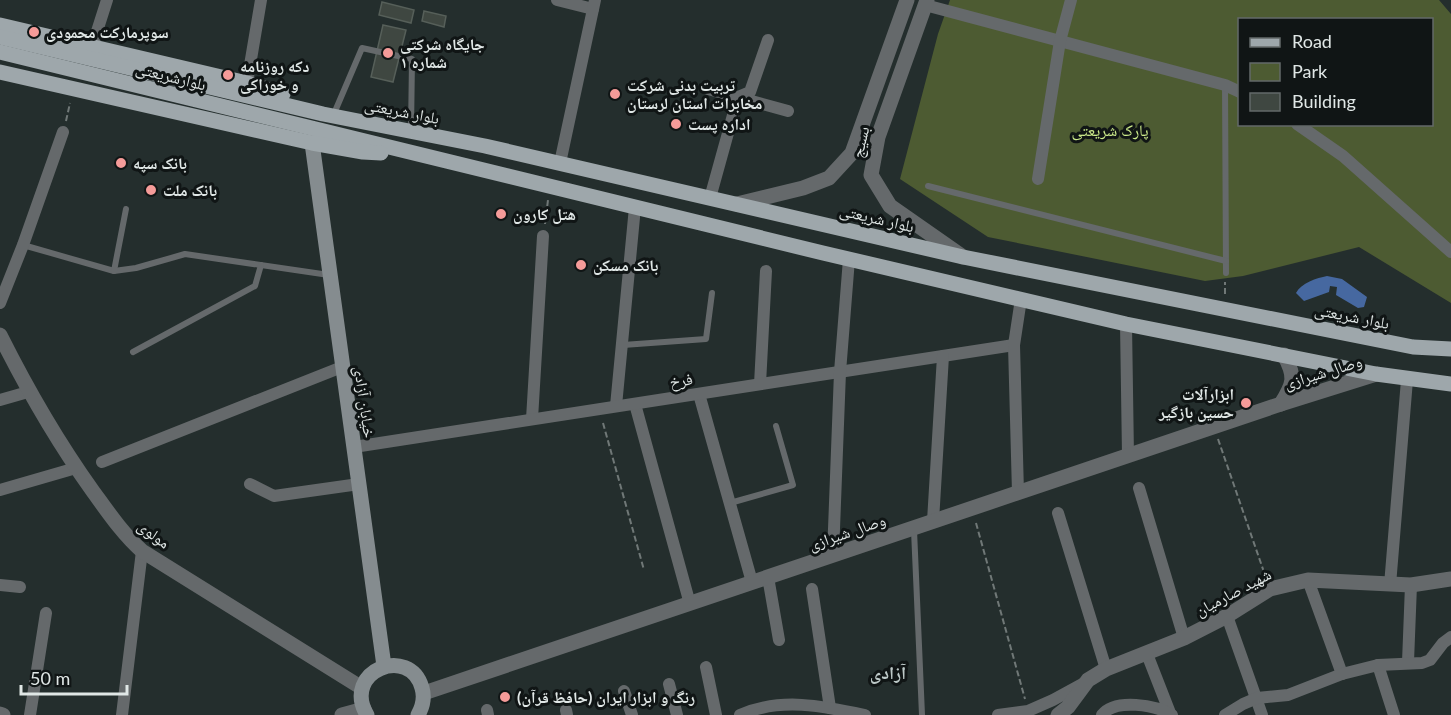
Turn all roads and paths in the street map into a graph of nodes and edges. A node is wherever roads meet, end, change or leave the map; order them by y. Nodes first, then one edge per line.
1 (107, 0) edge
2 (261, 0) edge
3 (557, 0) edge
4 (906, 0) edge
5 (1071, 0) edge
6 (926, 3) edge
7 (594, 4) edge
8 (0, 25) edge
9 (0, 37) edge
10 (768, 40) dead end
11 (1060, 41) junction
12 (92, 47) junction
13 (0, 52) edge
14 (0, 72) edge
15 (248, 83) junction
16 (1225, 85) junction
17 (74, 89) junction
18 (708, 89) dead end
19 (1238, 92) edge
20 (738, 97) junction
21 (297, 107) joint
22 (788, 111) dead end
23 (328, 115) junction
24 (1300, 126) edge
25 (63, 132) joint
26 (411, 132) junction
27 (312, 143) junction
28 (412, 154) junction
29 (560, 163) junction
30 (1038, 179) dead end
31 (928, 186) dead end
32 (550, 187) junction
33 (710, 198) junction
34 (737, 204) junction
35 (635, 207) junction
36 (126, 209) dead end
37 (543, 236) joint
38 (23, 244) junction
39 (1451, 252) edge
40 (963, 257) junction
41 (849, 259) junction
42 (1226, 261) junction
43 (261, 265) junction
44 (114, 271) junction
45 (766, 271) dead end
46 (1226, 273) joint
47 (329, 275) junction
48 (712, 293) dead end
49 (1021, 299) junction
50 (0, 303) edge
51 (1224, 309) junction
52 (1126, 324) junction
53 (0, 335) edge
54 (623, 345) junction
55 (1014, 345) junction
56 (1451, 349) edge
57 (133, 352) dead end
58 (1284, 355) junction
59 (943, 356) junction
60 (342, 368) junction
61 (840, 372) junction
62 (1376, 374) junction
63 (1407, 380) junction
64 (760, 384) junction
65 (1451, 384) edge
66 (28, 392) junction
67 (699, 394) junction
68 (0, 400) edge
69 (635, 404) junction
70 (1281, 404) junction
71 (616, 406) junction
72 (599, 409) junction
73 (532, 420) junction
74 (776, 426) dead end
75 (1214, 426) junction
76 (354, 447) junction
77 (1128, 456) junction
78 (102, 462) dead end
79 (76, 468) junction
80 (250, 484) dead end
81 (359, 484) junction
82 (1138, 488) dead end
83 (0, 490) edge
84 (1018, 493) junction
85 (730, 503) junction
86 (972, 508) junction
87 (1058, 513) dead end
88 (933, 521) junction
89 (914, 528) junction
90 (142, 550) junction
91 (833, 555) junction
92 (644, 570) dead end
93 (768, 577) junction
94 (1451, 579) edge
95 (1308, 580) junction
96 (752, 582) junction
97 (0, 585) edge
98 (1390, 585) junction
99 (1410, 585) junction
100 (20, 587) dead end
101 (812, 589) dead end
102 (1270, 589) junction
103 (690, 604) junction
104 (46, 614) dead end
105 (1227, 616) junction
106 (1451, 637) edge
107 (1184, 638) junction
108 (779, 640) dead end
109 (1147, 654) junction
110 (1408, 662) junction
111 (1378, 665) junction
112 (384, 666) junction
113 (706, 667) dead end
114 (1106, 669) junction
115 (1342, 675) junction
116 (1088, 680) junction
117 (669, 684) dead end
118 (362, 688) junction
119 (624, 692) dead end
120 (424, 693) junction
121 (1257, 698) junction
122 (830, 708) junction
123 (1148, 710) edge
124 (1028, 711) junction
125 (365, 712) edge
126 (746, 714) edge
127 (1171, 714) edge
128 (30, 715) edge
129 (122, 715) edge
130 (342, 715) edge
131 (418, 715) edge
132 (632, 715) edge
133 (677, 715) edge
134 (716, 715) edge
135 (865, 715) edge
136 (922, 715) edge
137 (998, 715) edge
138 (1058, 715) edge
139 (1102, 715) edge
140 (1226, 715) edge
141 (1262, 715) edge
142 (1394, 715) edge

1 - 12 street
2 - 15 street
3 - 7 street
4 - 6 street
4 - 34 street, بسیج
5 - 11 street
6 - 11 street
6 - 40 street, بسیج
7 - 29 street
8 - 12 main road
9 - 21 main road, بلوارشریعتی
10 - 20 street
11 - 16 street
11 - 30 street
12 - 15 main road
13 - 28 main road, بلوارشریعتی
14 - 17 main road
15 - 23 main road
16 - 19 street
16 - 42 lane
17 - 25 path
17 - 27 main road
18 - 20 street
20 - 22 street
20 - 33 street
21 - 23 main road, بلوار شریعتی
23 - 26 main road, بلوار شریعتی
23 - 26 lane
24 - 39 street
25 - 38 street
26 - 29 main road, بلوار شریعتی
27 - 28 main road
27 - 47 main road, خیابان آزادی
28 - 32 main road
29 - 33 main road, بلوار شریعتی
31 - 42 lane
32 - 35 main road
32 - 37 path
33 - 34 main road, بلوار شریعتی
34 - 40 main road, بلوار شریعتی
35 - 41 main road
35 - 54 street
36 - 44 lane
37 - 73 street
38 - 44 lane
38 - 50 street
40 - 51 main road, بلوار شریعتی
41 - 49 main road
41 - 61 street
42 - 46 lane
43 - 44 lane
43 - 47 lane
43 - 57 lane
45 - 64 street
46 - 51 path
47 - 60 main road, خیابان آزادی
48 - 54 lane
49 - 52 main road
49 - 55 street
51 - 56 main road, بلوار شریعتی
52 - 58 main road
52 - 77 street
53 - 66 street, مولوی
54 - 71 street
55 - 59 street, فرخ
55 - 84 street
58 - 62 main road
58 - 70 street, وصال شیرازی
59 - 61 street, فرخ
59 - 88 street
60 - 76 main road, خیابان آزادی
60 - 78 street
61 - 64 street, فرخ
61 - 91 street
62 - 63 main road
62 - 70 street, وصال شیرازی
63 - 65 main road
63 - 98 street
64 - 67 street, فرخ
66 - 68 street
66 - 79 street, مولوی
67 - 69 street, فرخ
67 - 85 street
69 - 71 street, فرخ
69 - 103 street
70 - 75 street, وصال شیرازی
71 - 72 street, فرخ
72 - 73 street, فرخ
72 - 92 path
73 - 76 street, فرخ
74 - 85 lane
75 - 77 street, وصال شیرازی
75 - 102 path
76 - 81 main road, خیابان آزادی
77 - 84 street, وصال شیرازی
79 - 83 street
79 - 90 street, مولوی
80 - 81 street
81 - 112 main road, خیابان آزادی
82 - 107 street
84 - 86 street, وصال شیرازی
85 - 96 street
86 - 88 street, وصال شیرازی
86 - 124 path
87 - 114 street
88 - 89 street, وصال شیرازی
89 - 91 street, وصال شیرازی
89 - 136 lane
90 - 118 street, مولوی
90 - 129 street
91 - 93 street, وصال شیرازی
93 - 96 street, وصال شیرازی
93 - 108 street
94 - 99 street, شهید صارمیان
95 - 98 street, شهید صارمیان
95 - 102 street, شهید صارمیان
95 - 115 street
96 - 103 street, وصال شیرازی
97 - 100 street
98 - 99 street, شهید صارمیان
99 - 110 street
101 - 122 street
102 - 105 street, شهید صارمیان
103 - 120 street, وصال شیرازی
104 - 128 street
105 - 107 street, شهید صارمیان
105 - 121 street
106 - 110 street
107 - 109 street, شهید صارمیان
109 - 114 street, شهید صارمیان
109 - 127 street
110 - 111 street
111 - 115 street
111 - 142 street
112 - 118 main road
112 - 120 main road
113 - 134 street
114 - 116 street, شهید صارمیان
115 - 121 street
116 - 124 street
116 - 138 street, شهید صارمیان
117 - 133 street
118 - 125 main road
119 - 132 street
120 - 131 main road
121 - 140 street
121 - 141 street
122 - 126 street
122 - 135 street
123 - 127 street
123 - 139 street
124 - 137 street
125 - 130 street

